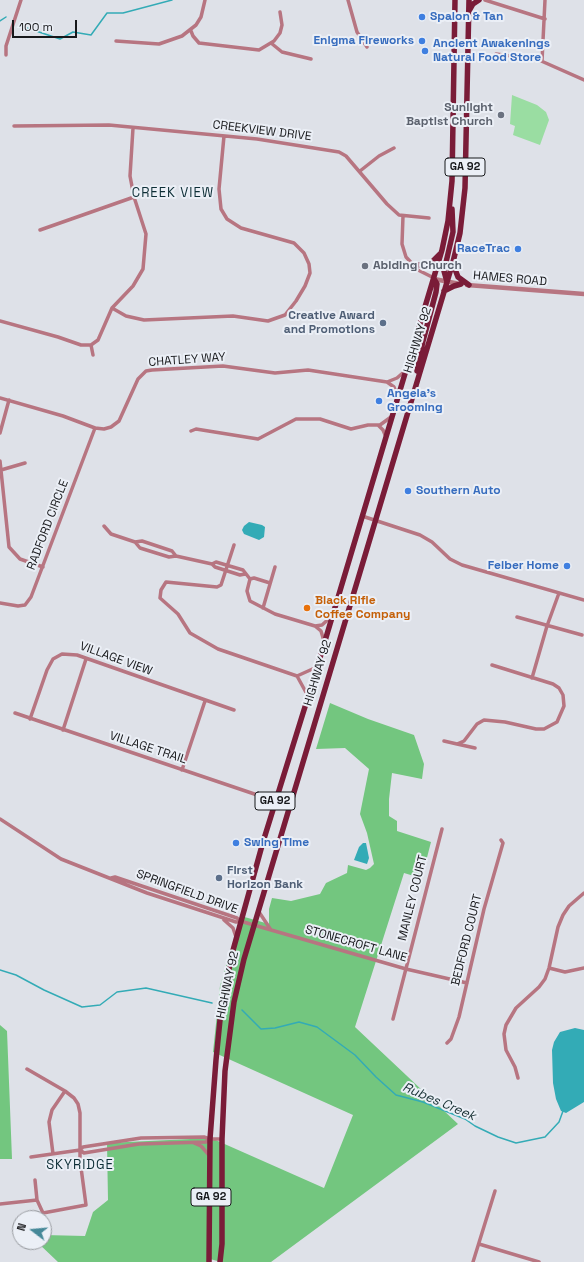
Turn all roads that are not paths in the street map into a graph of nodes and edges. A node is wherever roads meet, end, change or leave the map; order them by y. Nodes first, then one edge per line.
1 (21, 0) edge
2 (205, 0) edge
3 (348, 0) edge
4 (455, 0) edge
5 (468, 0) edge
6 (479, 0) edge
7 (485, 0) edge
8 (546, 0) edge
9 (280, 12) dead end
10 (468, 13) junction
11 (545, 19) junction
12 (191, 31) junction
13 (116, 41) dead end
14 (271, 43) junction
15 (367, 47) dead end
16 (496, 54) dead end
17 (6, 55) dead end
18 (312, 59) dead end
19 (542, 61) junction
20 (584, 80) edge
21 (14, 126) dead end
22 (133, 128) junction
23 (224, 136) junction
24 (394, 148) dead end
25 (360, 171) junction
26 (134, 197) junction
27 (450, 202) junction
28 (403, 216) junction
29 (429, 218) dead end
30 (40, 230) dead end
31 (442, 250) junction
32 (453, 262) junction
33 (413, 265) junction
34 (434, 279) junction
35 (447, 282) junction
36 (461, 284) junction
37 (469, 285) junction
38 (444, 292) junction
39 (584, 294) edge
40 (112, 308) junction
41 (0, 321) edge
42 (90, 345) junction
43 (92, 355) dead end
44 (407, 368) junction
45 (418, 379) junction
46 (387, 382) junction
47 (0, 398) edge
48 (9, 400) junction
49 (397, 401) junction
50 (393, 415) junction
51 (378, 425) junction
52 (95, 428) junction
53 (191, 431) dead end
54 (0, 433) edge
55 (386, 438) junction
56 (0, 461) edge
57 (25, 463) dead end
58 (1, 470) junction
59 (362, 516) junction
60 (375, 520) junction
61 (104, 526) dead end
62 (135, 542) junction
63 (234, 545) dead end
64 (176, 556) junction
65 (212, 564) junction
66 (228, 565) junction
67 (43, 567) junction
68 (275, 567) dead end
69 (226, 571) junction
70 (245, 574) junction
71 (250, 579) junction
72 (270, 583) junction
73 (559, 593) junction
74 (584, 600) edge
75 (0, 602) edge
76 (263, 608) junction
77 (334, 613) junction
78 (517, 617) dead end
79 (315, 626) junction
80 (547, 626) junction
81 (582, 635) dead end
82 (324, 642) junction
83 (86, 658) junction
84 (492, 666) dead end
85 (317, 667) junction
86 (297, 676) junction
87 (532, 678) junction
88 (308, 696) junction
89 (205, 701) junction
90 (234, 710) dead end
91 (15, 713) dead end
92 (30, 719) junction
93 (63, 730) junction
94 (444, 740) dead end
95 (458, 744) junction
96 (475, 748) dead end
97 (182, 770) junction
98 (275, 801) junction
99 (0, 819) edge
100 (442, 830) dead end
101 (501, 840) dead end
102 (111, 878) junction
103 (584, 893) edge
104 (259, 907) junction
105 (222, 918) junction
106 (240, 921) junction
107 (253, 926) junction
108 (272, 930) junction
109 (236, 937) junction
110 (549, 968) junction
111 (584, 968) edge
112 (406, 969) junction
113 (467, 983) junction
114 (393, 1019) dead end
115 (447, 1044) dead end
116 (27, 1069) dead end
117 (518, 1078) dead end
118 (64, 1091) junction
119 (210, 1139) junction
120 (222, 1139) junction
121 (190, 1143) junction
122 (80, 1150) junction
123 (52, 1154) junction
124 (32, 1157) dead end
125 (210, 1157) junction
126 (35, 1180) dead end
127 (495, 1191) dead end
128 (37, 1200) junction
129 (0, 1204) edge
130 (478, 1244) junction
131 (210, 1262) edge
132 (220, 1262) edge
133 (473, 1262) edge
134 (539, 1262) edge

1 - 17 street
2 - 12 street
3 - 15 street
4 - 27 main road, HIGHWAY 92 / GA 92
5 - 10 main road, HIGHWAY 92 / GA 92
6 - 10 main road
7 - 11 street
8 - 11 street
9 - 14 street
10 - 32 main road, HIGHWAY 92 / GA 92
11 - 19 street
12 - 13 street
12 - 14 street
14 - 18 street
16 - 19 street
19 - 20 street
21 - 22 street, CREEKVIEW DRIVE
22 - 23 street, CREEKVIEW DRIVE
22 - 26 street
23 - 25 street, CREEKVIEW DRIVE
23 - 40 street
24 - 25 street
25 - 28 street, CREEKVIEW DRIVE
26 - 30 street
26 - 40 street
27 - 31 main road, HIGHWAY 92 / GA 92
27 - 35 main road
28 - 29 street
28 - 33 street
31 - 33 main road
31 - 34 main road, HIGHWAY 92 / GA 92
32 - 35 main road, HIGHWAY 92 / GA 92
32 - 37 main road
33 - 34 street
34 - 35 street, HAMES ROAD
34 - 44 main road, HIGHWAY 92 / GA 92
34 - 45 main road
35 - 36 street, HAMES ROAD
35 - 38 main road, HIGHWAY 92 / GA 92
36 - 37 street, HAMES ROAD
36 - 38 main road
37 - 39 street, HAMES ROAD
38 - 45 main road, HIGHWAY 92 / GA 92
40 - 42 street
41 - 42 street
42 - 43 street
44 - 46 street
44 - 49 main road, HIGHWAY 92 / GA 92
45 - 60 main road, HIGHWAY 92 / GA 92
46 - 49 street
46 - 52 street, CHATLEY WAY
47 - 48 street
48 - 52 street
48 - 54 street
49 - 50 main road, HIGHWAY 92 / GA 92
50 - 51 street
50 - 55 main road, HIGHWAY 92 / GA 92
51 - 53 street
51 - 55 street
52 - 67 street, RADFORD CIRCLE
55 - 59 main road, HIGHWAY 92 / GA 92
56 - 58 street
57 - 58 street
58 - 67 street
59 - 60 street
59 - 77 main road, HIGHWAY 92 / GA 92
60 - 73 street
60 - 104 main road, HIGHWAY 92 / GA 92
61 - 62 street
62 - 64 street
62 - 64 street
63 - 66 street
64 - 65 street
65 - 66 street
65 - 69 street
66 - 69 street
66 - 70 street
67 - 75 street, RADFORD CIRCLE
68 - 72 street
69 - 70 street
69 - 86 street
70 - 71 street
71 - 72 street
71 - 76 street
72 - 76 street
73 - 74 street
73 - 80 street
76 - 79 street
77 - 79 street
77 - 82 main road, HIGHWAY 92 / GA 92
78 - 80 street
79 - 82 street
80 - 81 street
80 - 87 street
82 - 85 main road, HIGHWAY 92 / GA 92
83 - 89 street, VILLAGE VIEW
83 - 92 street, VILLAGE VIEW
83 - 93 street
84 - 87 street
85 - 86 street
85 - 88 main road, HIGHWAY 92 / GA 92
86 - 88 street
87 - 95 street
88 - 98 main road, HIGHWAY 92 / GA 92
89 - 90 street, VILLAGE VIEW
89 - 97 street
91 - 92 street, VILLAGE TRAIL
92 - 93 street, VILLAGE TRAIL
93 - 97 street, VILLAGE TRAIL
94 - 95 street
95 - 96 street
97 - 98 street, VILLAGE TRAIL
98 - 106 main road, HIGHWAY 92 / GA 92
99 - 102 street, SPRINGFIELD DRIVE
100 - 112 street, MANLEY COURT
101 - 113 street, BEDFORD COURT
102 - 105 street, SPRINGFIELD DRIVE
102 - 106 street, SPRINGFIELD DRIVE
103 - 110 street
104 - 107 main road, HIGHWAY 92 / GA 92
104 - 108 street
105 - 106 street, SPRINGFIELD DRIVE
105 - 109 street
106 - 107 street, STONECROFT LANE
106 - 109 main road, HIGHWAY 92 / GA 92
107 - 108 street, STONECROFT LANE
107 - 120 main road, HIGHWAY 92 / GA 92
108 - 112 street, STONECROFT LANE
109 - 119 main road, HIGHWAY 92 / GA 92
110 - 111 street
110 - 117 street
112 - 113 street, STONECROFT LANE
112 - 114 street, MANLEY COURT
113 - 115 street, BEDFORD COURT
116 - 118 street
118 - 122 street
118 - 123 street
119 - 120 street
119 - 121 street
119 - 122 street
119 - 125 main road, HIGHWAY 92 / GA 92
120 - 132 main road, HIGHWAY 92 / GA 92
121 - 122 street
121 - 125 street
122 - 123 street
122 - 128 street
123 - 124 street
125 - 131 main road, HIGHWAY 92 / GA 92
126 - 128 street
127 - 130 street
128 - 129 street
130 - 133 street
130 - 134 street

